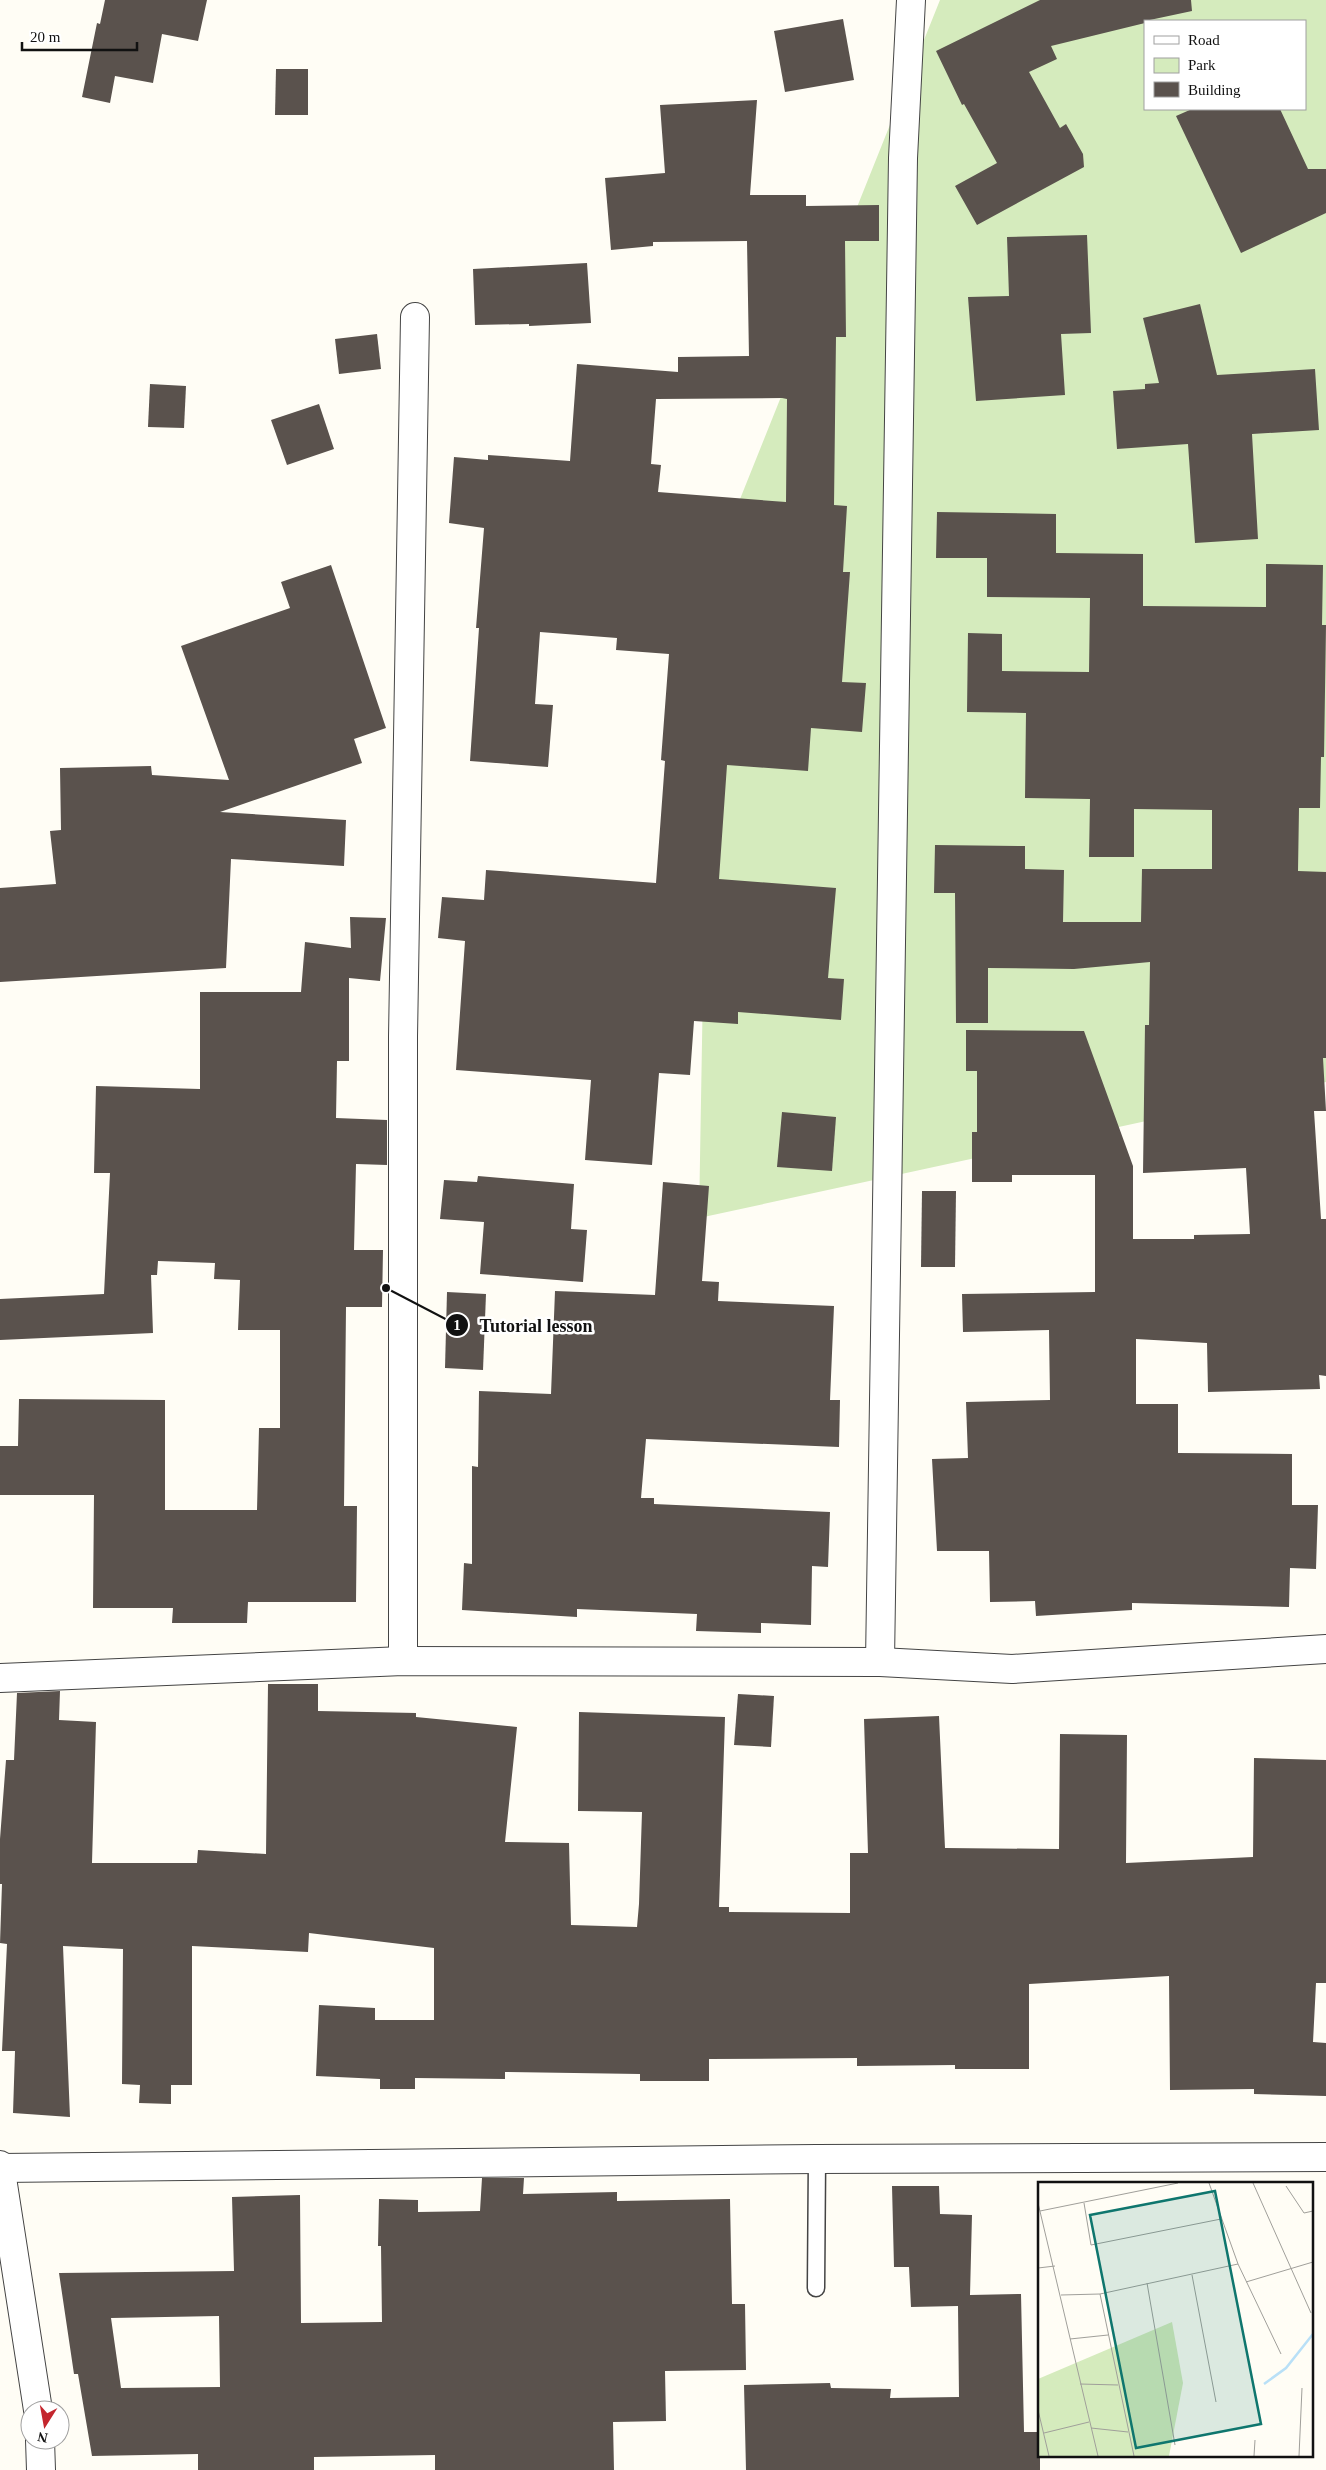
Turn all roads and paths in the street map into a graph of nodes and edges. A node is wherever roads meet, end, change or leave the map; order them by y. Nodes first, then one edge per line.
1 (911, 0) edge
2 (415, 317) dead end
3 (1326, 1650) edge
4 (403, 1661) junction
5 (880, 1662) junction
6 (0, 1678) edge
7 (1326, 2157) edge
8 (817, 2159) junction
9 (0, 2166) edge
10 (816, 2288) dead end
11 (36, 2400) edge
12 (40, 2450) edge
13 (41, 2470) edge

1 - 5 street
2 - 4 street
3 - 5 street
4 - 5 street
4 - 6 street
7 - 8 street
8 - 9 street
8 - 10 lane
9 - 11 street
12 - 13 street

